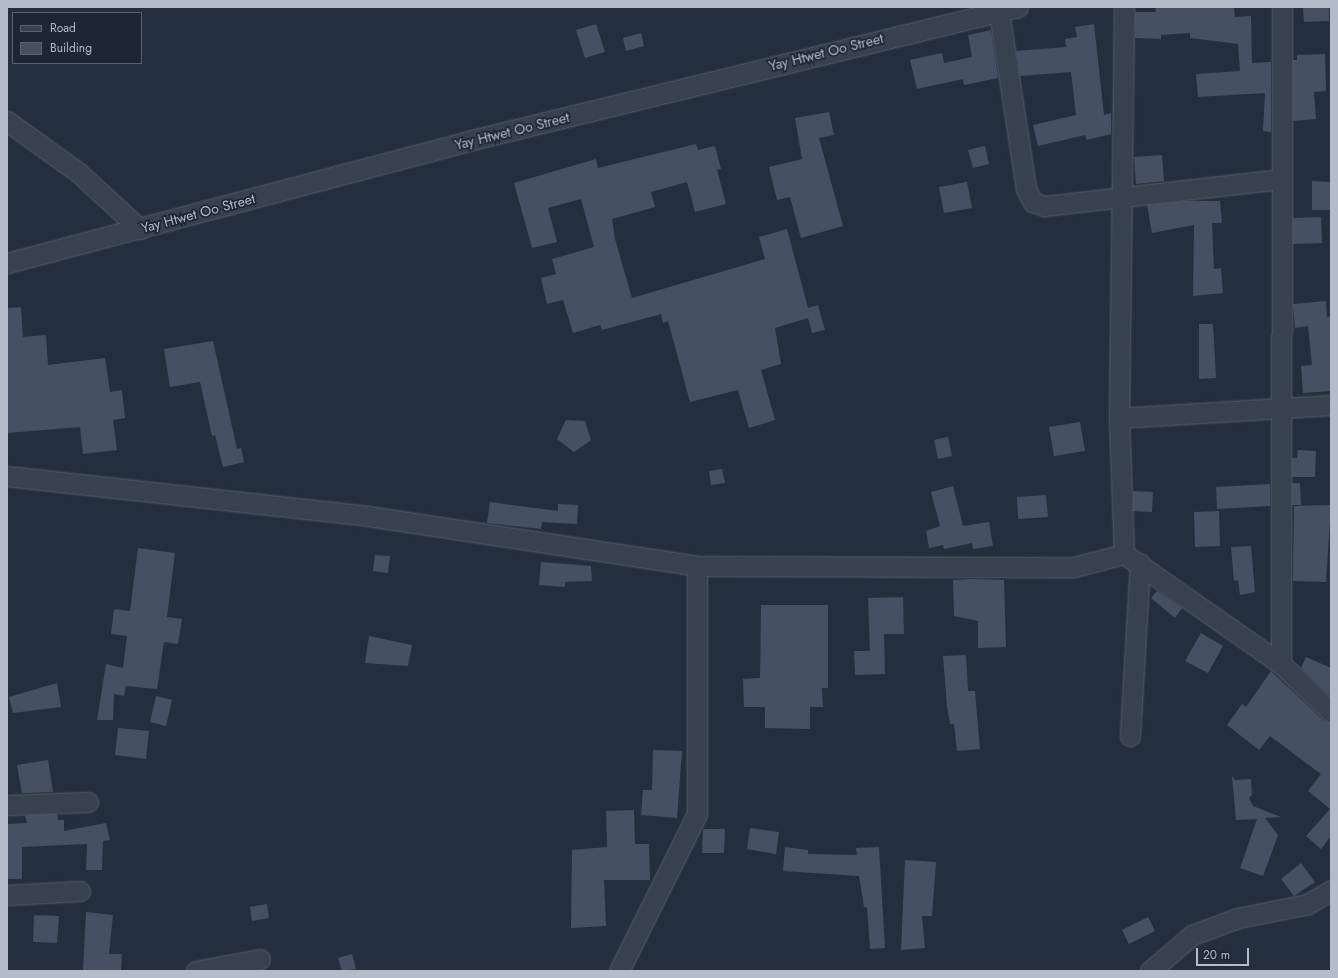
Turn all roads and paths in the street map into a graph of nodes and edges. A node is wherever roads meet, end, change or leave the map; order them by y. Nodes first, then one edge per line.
1 (1018, 7) edge
2 (1124, 7) edge
3 (1282, 7) edge
4 (999, 12) junction
5 (7, 121) edge
6 (1281, 179) junction
7 (1122, 195) junction
8 (140, 229) junction
9 (7, 264) edge
10 (1331, 405) edge
11 (1284, 408) junction
12 (1119, 418) junction
13 (7, 476) edge
14 (1132, 559) junction
15 (697, 566) junction
16 (1281, 664) junction
17 (1331, 712) edge
18 (1130, 736) dead end
19 (88, 802) dead end
20 (7, 805) edge
21 (1331, 890) edge
22 (80, 891) dead end
23 (7, 895) edge
24 (260, 959) dead end
25 (196, 971) edge
26 (619, 971) edge
27 (1150, 971) edge

1 - 4 street, Yay Htwet Oo Street
2 - 7 street
3 - 6 street
4 - 7 street
4 - 8 street, Yay Htwet Oo Street
5 - 8 street
6 - 7 street
6 - 11 street
7 - 12 street
8 - 9 street, Yay Htwet Oo Street
10 - 11 street
11 - 12 street
11 - 16 street
12 - 14 street
13 - 15 street
14 - 15 street
14 - 16 street
14 - 18 street
15 - 26 street
16 - 17 street
19 - 20 street
21 - 27 street
22 - 23 street
24 - 25 street

